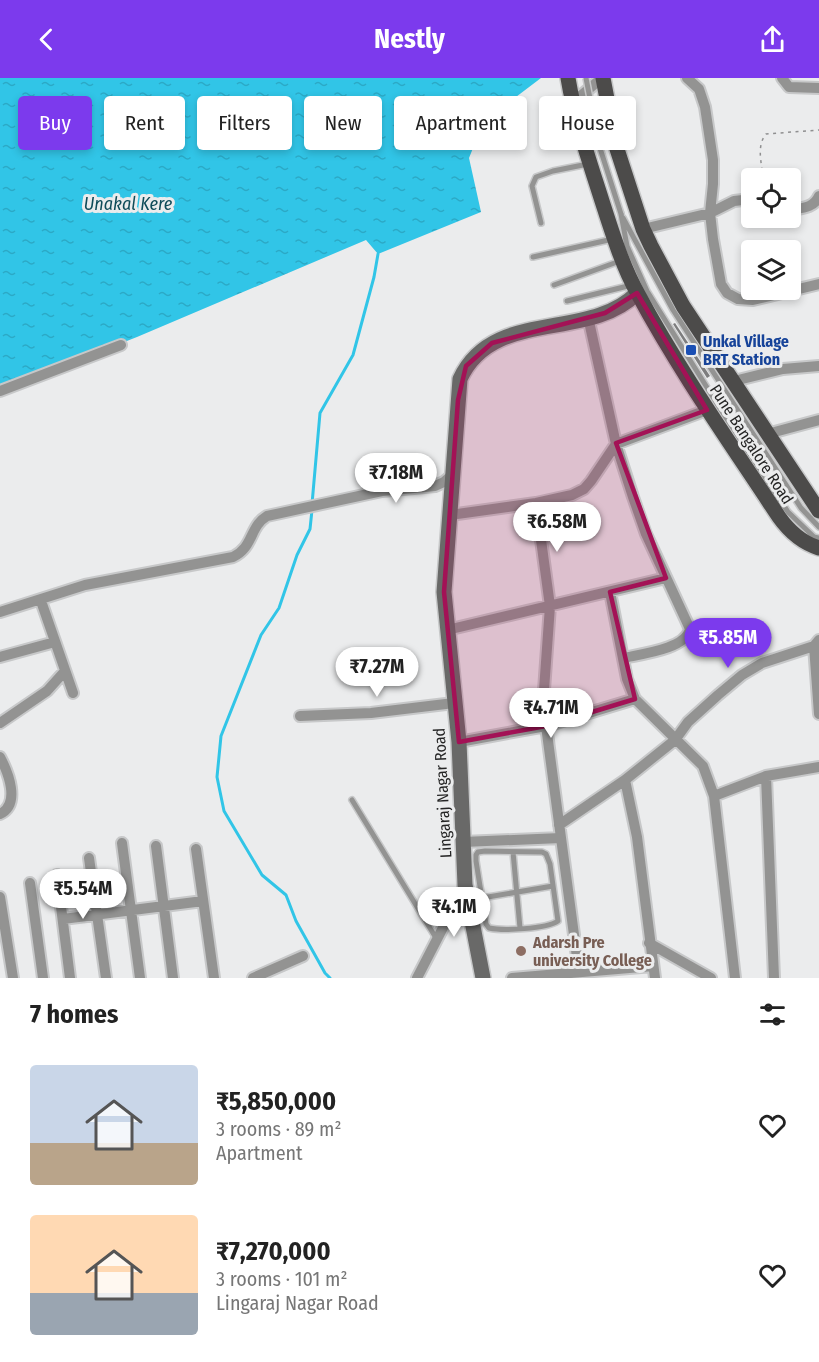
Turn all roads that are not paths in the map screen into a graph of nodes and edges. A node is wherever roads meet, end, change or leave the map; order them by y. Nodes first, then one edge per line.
1 (568, 78) edge
2 (586, 78) edge
3 (602, 78) edge
4 (705, 78) edge
5 (782, 78) edge
6 (691, 81) edge
7 (819, 88) edge
8 (571, 96) edge
9 (580, 96) edge
10 (586, 150) edge
11 (590, 164) junction
12 (819, 196) edge
13 (741, 200) edge
14 (801, 208) edge
15 (710, 213) junction
16 (621, 214) junction
17 (541, 223) dead end
18 (643, 229) junction
19 (614, 239) junction
20 (533, 257) dead end
21 (623, 260) junction
22 (819, 284) edge
23 (554, 285) dead end
24 (635, 289) junction
25 (567, 301) dead end
26 (588, 317) junction
27 (121, 345) dead end
28 (819, 366) edge
29 (734, 381) junction
30 (0, 391) edge
31 (707, 410) junction
32 (819, 420) edge
33 (767, 434) junction
34 (616, 444) junction
35 (454, 473) junction
36 (536, 503) junction
37 (819, 511) edge
38 (450, 515) junction
39 (819, 527) edge
40 (819, 538) edge
41 (819, 548) edge
42 (666, 578) junction
43 (610, 592) junction
44 (41, 601) junction
45 (550, 606) junction
46 (0, 612) edge
47 (447, 630) junction
48 (55, 642) junction
49 (816, 643) edge
50 (0, 657) edge
51 (623, 658) junction
52 (65, 671) junction
53 (818, 691) edge
54 (73, 693) dead end
55 (635, 699) junction
56 (454, 703) junction
57 (819, 714) edge
58 (300, 716) dead end
59 (0, 723) edge
60 (546, 726) junction
61 (675, 740) junction
62 (459, 742) junction
63 (0, 757) edge
64 (819, 767) edge
65 (766, 777) junction
66 (625, 780) junction
67 (714, 796) junction
68 (352, 800) dead end
69 (0, 814) edge
70 (559, 825) junction
71 (561, 838) junction
72 (463, 842) junction
73 (123, 843) dead end
74 (156, 846) dead end
75 (196, 849) dead end
76 (513, 852) junction
77 (89, 858) dead end
78 (57, 875) dead end
79 (30, 883) dead end
80 (465, 885) junction
81 (553, 886) junction
82 (517, 891) junction
83 (0, 897) edge
84 (475, 899) junction
85 (203, 901) junction
86 (164, 906) junction
87 (131, 910) junction
88 (97, 915) junction
89 (63, 920) junction
90 (520, 928) junction
91 (437, 939) junction
92 (649, 943) junction
93 (303, 956) dead end
94 (579, 972) junction
95 (654, 972) edge
96 (13, 978) edge
97 (43, 978) edge
98 (70, 978) edge
99 (106, 978) edge
100 (140, 978) edge
101 (173, 978) edge
102 (214, 978) edge
103 (253, 978) edge
104 (417, 978) edge
105 (483, 978) edge
106 (512, 978) edge
107 (711, 978) edge
108 (735, 978) edge
109 (774, 978) edge

1 - 8 main road, Pune Bangalore Road
2 - 16 lane, bridge
3 - 9 street
3 - 18 main road, Pune Bangalore Road
4 - 6 street
5 - 7 street
6 - 15 street
10 - 11 main road, Pune Bangalore Road
11 - 17 lane
11 - 19 main road, Pune Bangalore Road
12 - 14 street
13 - 15 street
15 - 18 street
15 - 22 street
16 - 39 lane
16 - 40 lane
18 - 29 main road, Pune Bangalore Road
19 - 20 lane
19 - 21 main road, Pune Bangalore Road
21 - 23 lane
21 - 24 main road, Pune Bangalore Road
24 - 25 lane
24 - 26 street, Lingaraj Nagar Road
24 - 31 main road, Pune Bangalore Road
26 - 34 street
26 - 35 street, Lingaraj Nagar Road
27 - 30 street
28 - 29 street
29 - 33 main road, Pune Bangalore Road
31 - 34 street
31 - 41 main road, Pune Bangalore Road
32 - 33 street
33 - 37 main road, Pune Bangalore Road
34 - 36 street
34 - 42 street
35 - 38 street, Lingaraj Nagar Road
35 - 44 street
36 - 38 street
36 - 45 street
38 - 47 street, Lingaraj Nagar Road
42 - 43 street
42 - 51 street
43 - 45 street
43 - 51 street
44 - 46 street
44 - 48 street
45 - 47 street
45 - 60 street
47 - 56 street, Lingaraj Nagar Road
48 - 50 street
48 - 52 street
49 - 53 street
49 - 61 street
51 - 55 street
52 - 54 street
52 - 59 street
53 - 57 street
55 - 60 street
55 - 61 street
56 - 58 street
56 - 62 street, Lingaraj Nagar Road
60 - 62 street
60 - 70 street
61 - 66 street
61 - 67 street
62 - 72 street, Lingaraj Nagar Road
63 - 69 street
64 - 65 street
65 - 67 street
65 - 109 street
66 - 70 street
66 - 92 street
67 - 108 street
68 - 91 lane
70 - 71 street
71 - 72 street
71 - 94 street
72 - 80 street, Lingaraj Nagar Road
73 - 87 street
74 - 86 street
75 - 85 street
76 - 81 lane
76 - 82 lane
76 - 84 lane
77 - 88 street
78 - 89 street
79 - 97 street
80 - 84 street, Lingaraj Nagar Road
80 - 91 street
81 - 82 lane
81 - 90 lane
82 - 84 lane
82 - 90 lane
83 - 96 street
84 - 90 lane
84 - 105 street, Lingaraj Nagar Road
85 - 86 street
85 - 102 street
86 - 87 street
86 - 101 street
87 - 88 street
87 - 100 street
88 - 89 street
88 - 99 street
89 - 98 street
91 - 104 street
92 - 95 street
92 - 107 street
93 - 103 street
94 - 95 street
94 - 106 street

